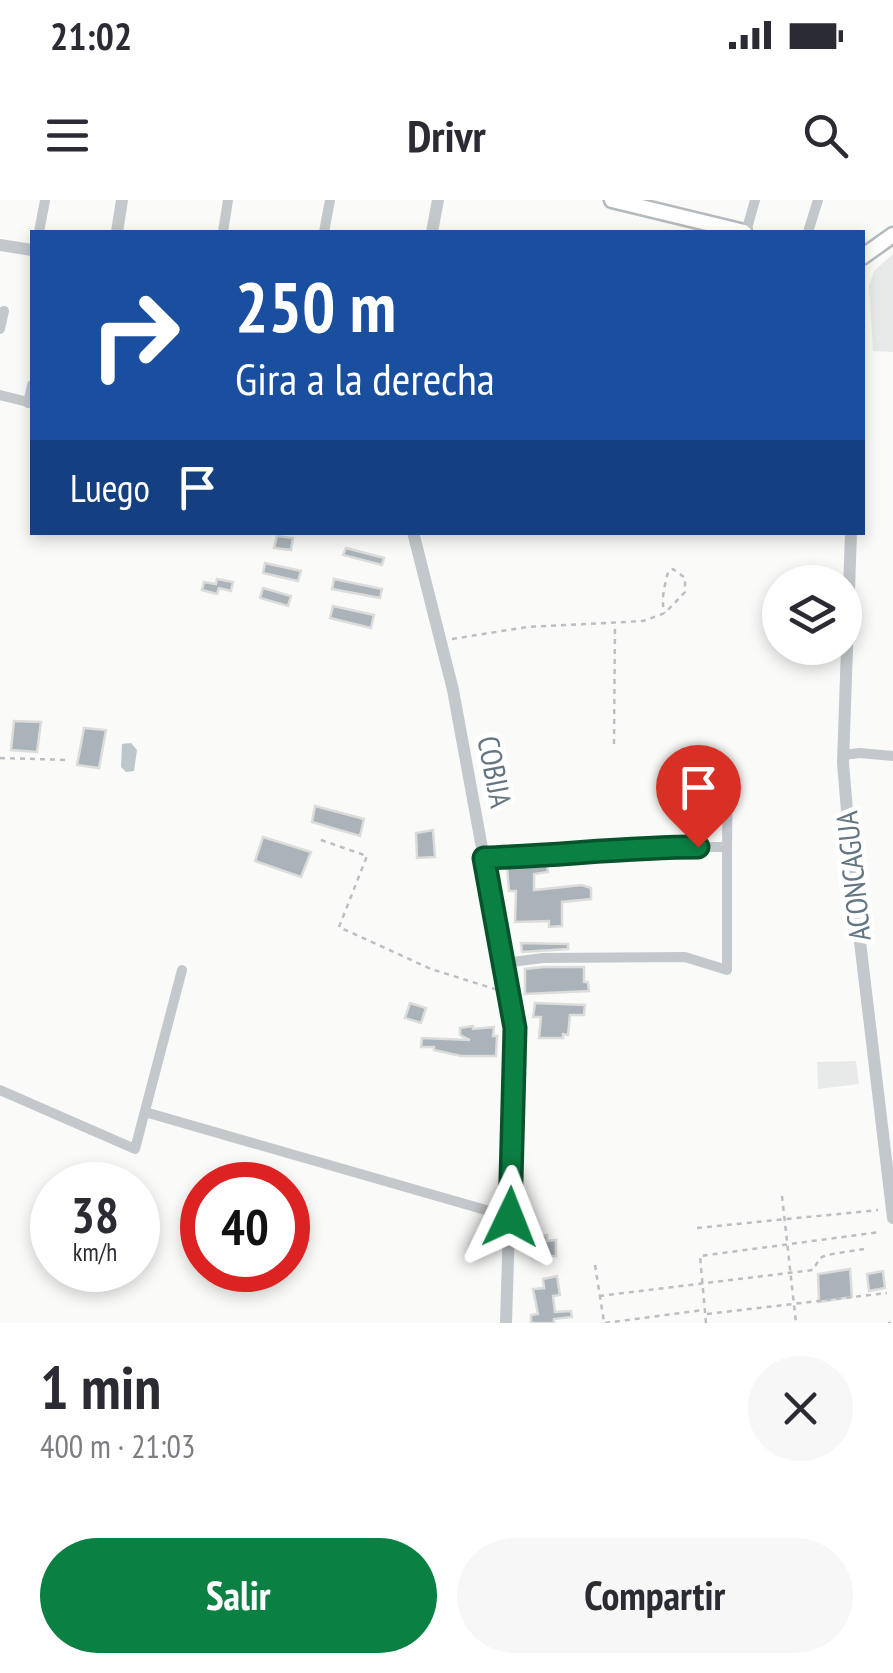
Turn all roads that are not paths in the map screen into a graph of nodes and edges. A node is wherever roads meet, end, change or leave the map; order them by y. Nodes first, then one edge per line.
1 (44, 200) edge
2 (122, 200) edge
3 (228, 200) edge
4 (330, 200) edge
5 (438, 200) edge
6 (612, 200) edge
7 (755, 200) edge
8 (818, 200) edge
9 (674, 207) edge
10 (39, 230) edge
11 (117, 230) edge
12 (223, 230) edge
13 (324, 230) edge
14 (432, 230) edge
15 (739, 230) edge
16 (746, 230) edge
17 (809, 230) edge
18 (893, 236) edge
19 (0, 245) edge
20 (30, 250) edge
21 (865, 254) edge
22 (4, 311) dead end
23 (0, 328) edge
24 (0, 396) edge
25 (30, 403) edge
26 (414, 535) edge
27 (851, 535) edge
28 (843, 755) junction
29 (893, 756) edge
30 (728, 769) dead end
31 (726, 847) junction
32 (484, 858) junction
33 (504, 964) junction
34 (182, 970) dead end
35 (0, 1090) edge
36 (144, 1112) junction
37 (510, 1217) junction
38 (893, 1218) edge
39 (506, 1323) edge

1 - 10 street
2 - 11 street
3 - 12 street
4 - 13 street
5 - 14 street
6 - 9 main road
7 - 16 street
8 - 17 street
9 - 15 main road
18 - 21 main road
19 - 20 street
22 - 23 street
24 - 25 street
26 - 32 street, COBIJA
27 - 28 street, ACONCAGUA
28 - 29 street
28 - 38 street, ACONCAGUA
30 - 31 street
31 - 32 street
31 - 33 street
32 - 33 street, COBIJA
33 - 37 street, COBIJA
34 - 36 street
35 - 36 street
36 - 37 street
37 - 39 street, COBIJA

